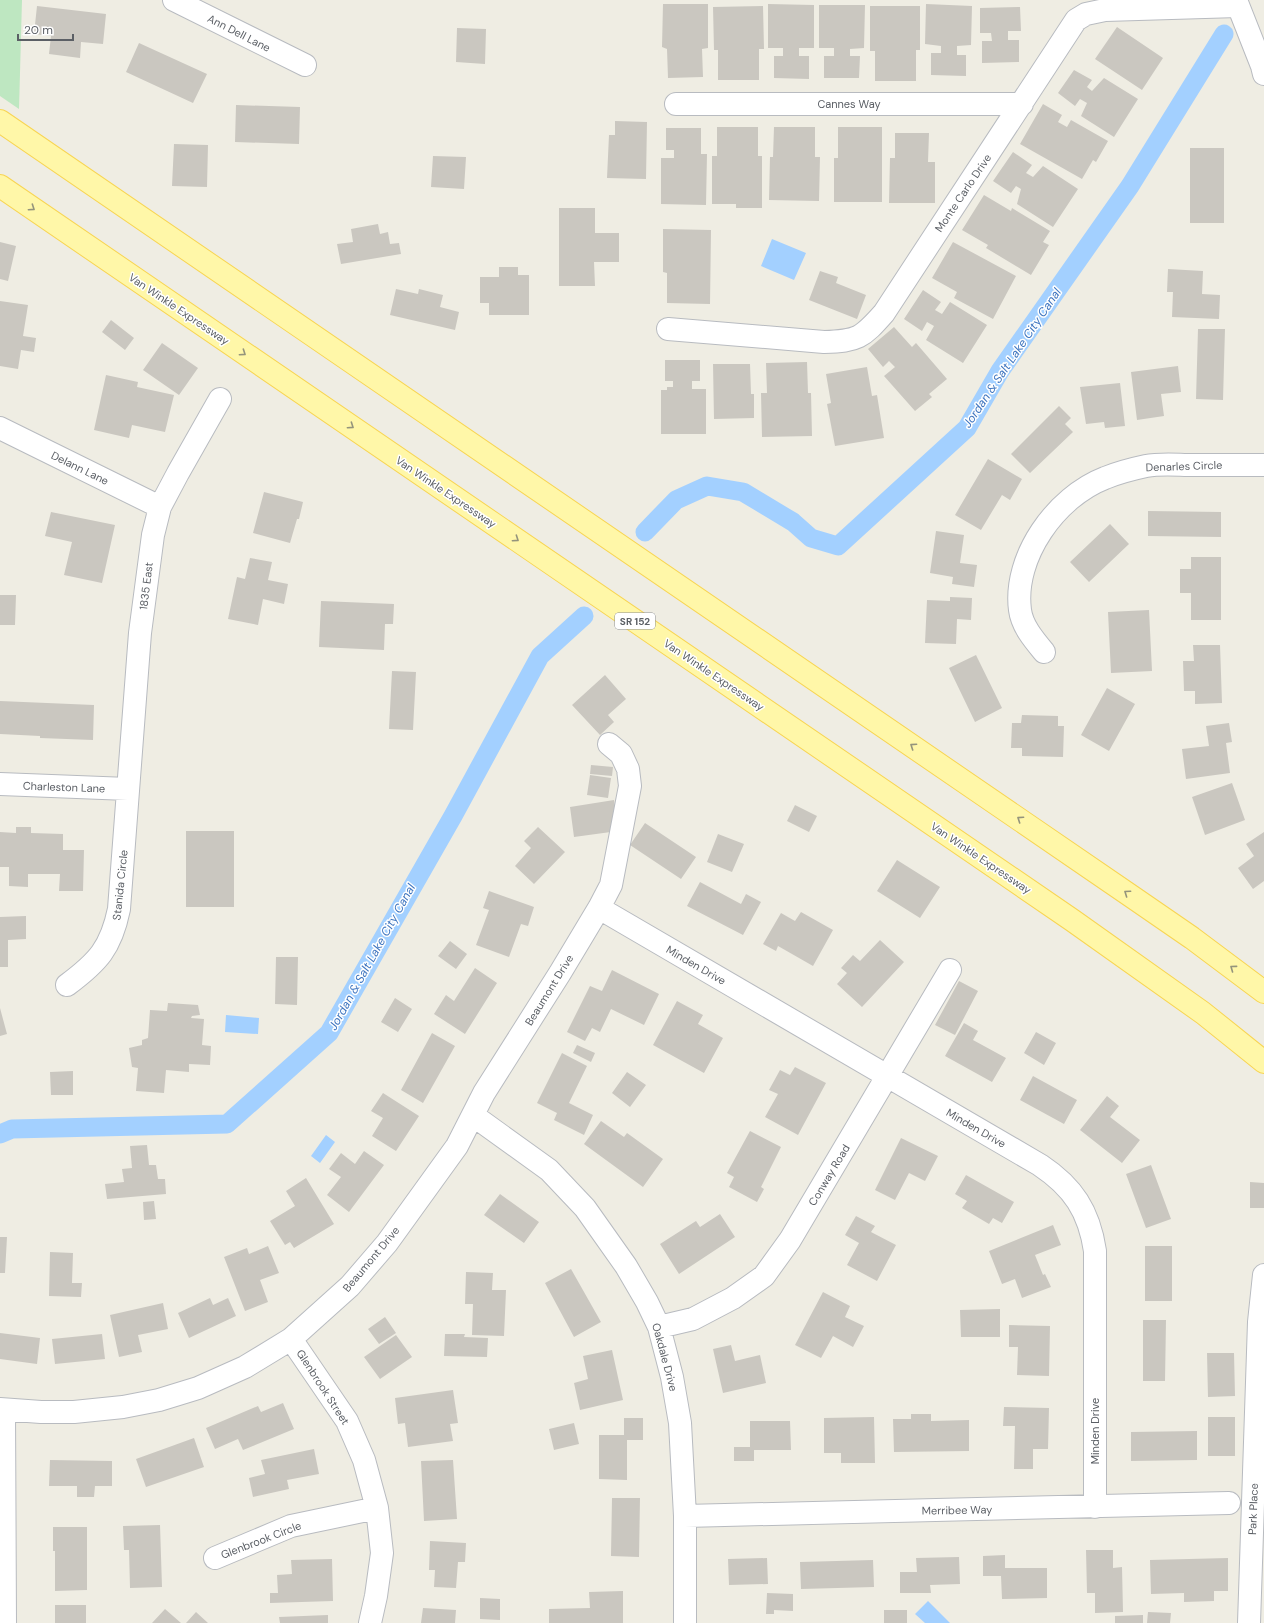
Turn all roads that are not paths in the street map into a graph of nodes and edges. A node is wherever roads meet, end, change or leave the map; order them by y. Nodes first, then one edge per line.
1 (174, 0) edge
2 (1237, 3) edge
3 (305, 65) dead end
4 (1264, 74) edge
5 (676, 104) dead end
6 (1022, 104) junction
7 (0, 121) edge
8 (0, 186) edge
9 (668, 328) dead end
10 (220, 399) dead end
11 (0, 428) edge
12 (1264, 465) edge
13 (160, 507) junction
14 (1044, 652) dead end
15 (609, 744) dead end
16 (0, 784) edge
17 (128, 789) junction
18 (599, 908) junction
19 (950, 970) dead end
20 (67, 985) dead end
21 (1264, 992) edge
22 (1264, 1062) edge
23 (887, 1076) junction
24 (474, 1116) junction
25 (1264, 1275) edge
26 (659, 1327) junction
27 (291, 1339) junction
28 (2, 1409) edge
29 (1228, 1503) dead end
30 (1095, 1507) junction
31 (378, 1508) junction
32 (684, 1516) junction
33 (215, 1558) dead end
34 (1254, 1610) edge
35 (5, 1623) edge
36 (370, 1623) edge
37 (685, 1623) edge

1 - 3 street, Ann Dell Lane
2 - 4 street
2 - 6 street, Monte Carlo Drive
5 - 6 street, Cannes Way
6 - 9 street, Monte Carlo Drive
21 -> 7 main road
8 -> 22 main road, Van Winkle Expressway / SR 152
10 - 13 street, 1835 East
11 - 13 street, Delann Lane
12 - 14 street, Denarles Circle
13 - 17 street, 1835 East
15 - 18 street, Beaumont Drive
16 - 17 street, Charleston Lane
17 - 20 street, Stanida Circle
18 - 23 street, Minden Drive
18 - 24 street, Beaumont Drive
19 - 23 street, Conway Road
23 - 26 street, Conway Road
23 - 30 street, Minden Drive
24 - 26 street, Oakdale Drive
24 - 27 street, Beaumont Drive
25 - 34 street, Park Place
26 - 32 street, Oakdale Drive
27 - 28 street, Beaumont Drive
27 - 31 street, Glenbrook Street
28 - 35 street
29 - 30 street, Merribee Way
30 - 32 street, Merribee Way
31 - 33 street, Glenbrook Circle
31 - 36 street, Glenbrook Street
32 - 37 street, Oakdale Drive

